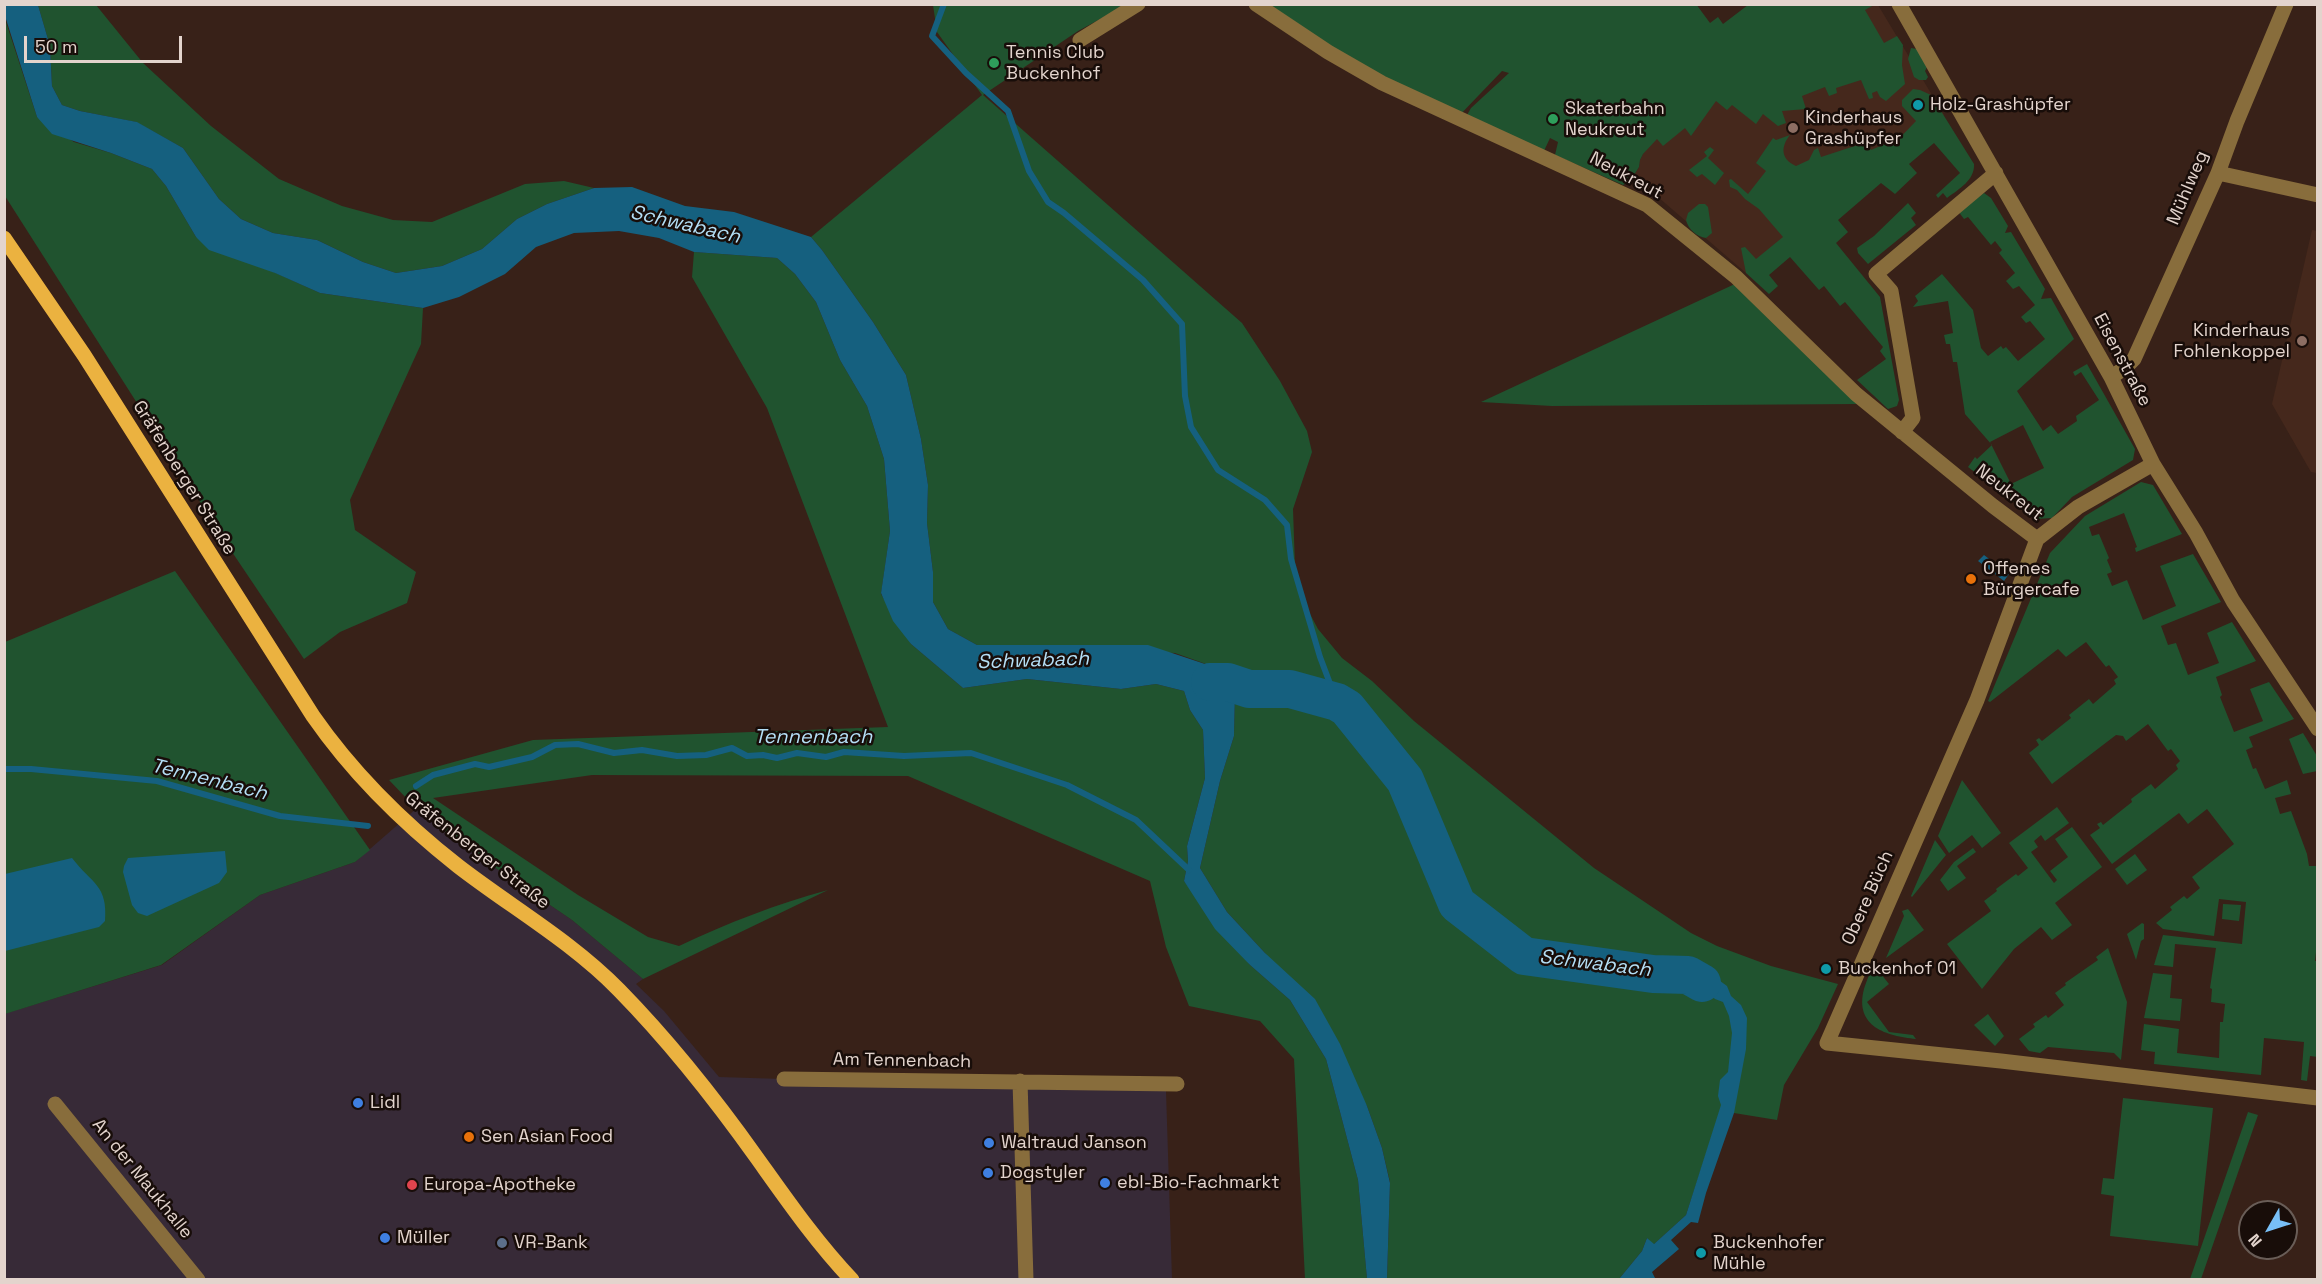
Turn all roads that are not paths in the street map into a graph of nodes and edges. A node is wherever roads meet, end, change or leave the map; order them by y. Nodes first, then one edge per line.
1 (1138, 4) edge
2 (1256, 4) edge
3 (1899, 4) edge
4 (2286, 4) edge
5 (1080, 40) dead end
6 (1996, 173) junction
7 (2218, 173) junction
8 (2318, 195) edge
9 (4, 238) edge
10 (2111, 377) junction
11 (1902, 432) junction
12 (2153, 464) junction
13 (2037, 539) junction
14 (2318, 729) edge
15 (784, 1079) dead end
16 (1020, 1081) junction
17 (1177, 1084) dead end
18 (2318, 1098) edge
19 (55, 1104) dead end
20 (198, 1280) edge
21 (852, 1280) edge
22 (1026, 1280) edge

1 - 5 street
2 - 11 street, Neukreut
3 - 6 street, Eisenstraße
4 - 7 street, Mühlweg
6 - 10 street, Eisenstraße
6 - 11 street
7 - 8 street
7 - 10 street, Mühlweg
9 - 21 main road, Gräfenberger Straße
10 - 12 street, Eisenstraße
11 - 13 street, Neukreut
12 - 13 street
12 - 14 street, Eisenstraße
13 - 18 street, Obere Büch
15 - 16 street, Am Tennenbach
16 - 17 street, Am Tennenbach
16 - 22 street
19 - 20 street, An der Maukhalle

